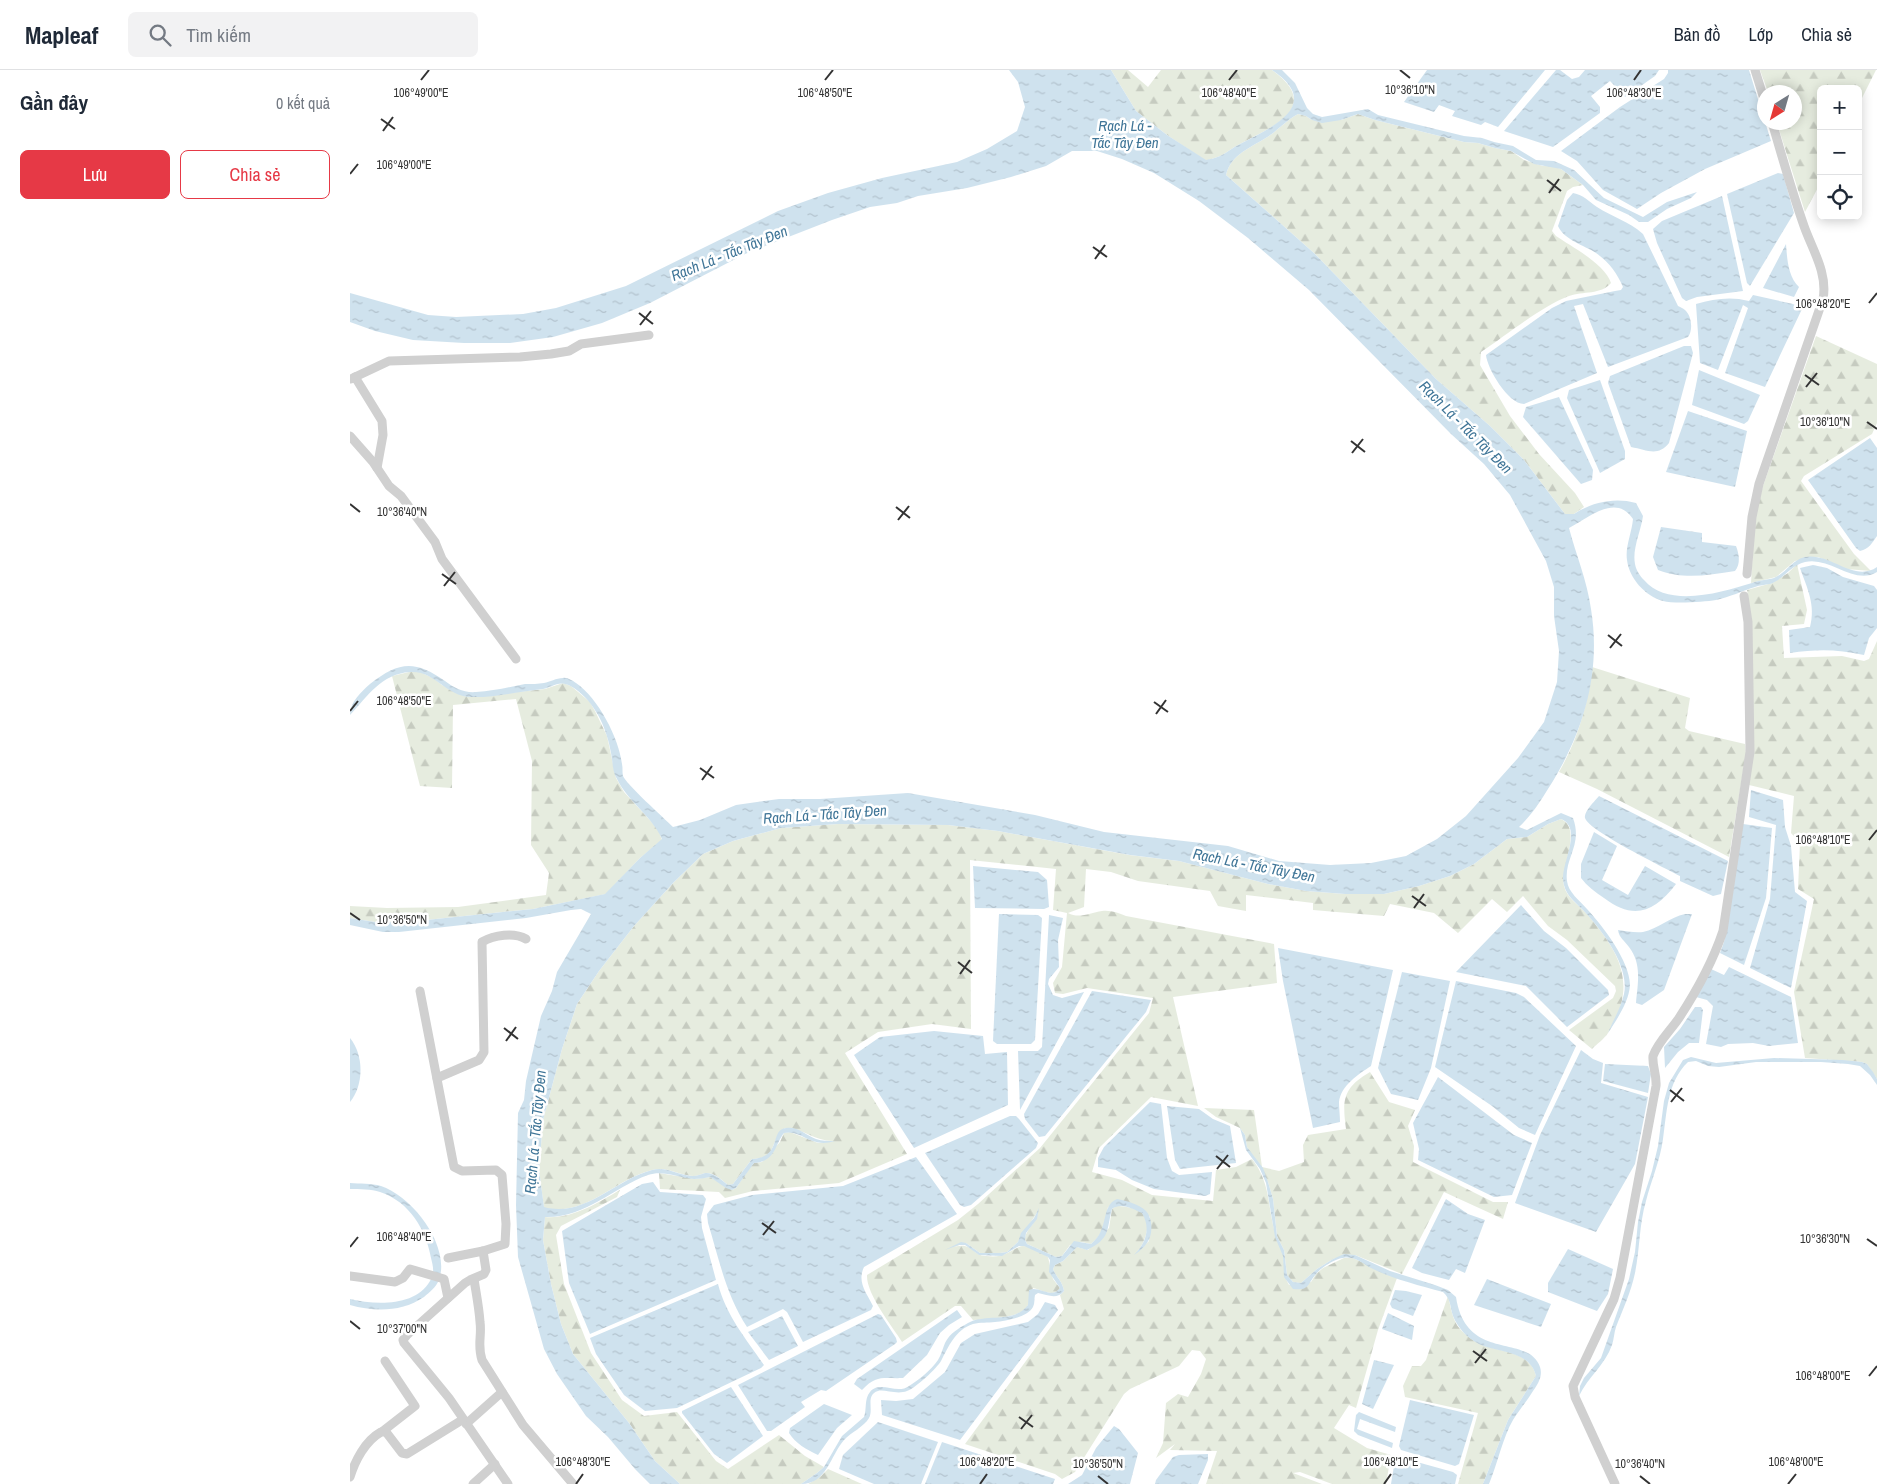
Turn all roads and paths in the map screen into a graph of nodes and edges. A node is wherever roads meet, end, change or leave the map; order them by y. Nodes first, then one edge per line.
1 (1755, 70) edge
2 (1760, 85) edge
3 (1774, 130) edge
4 (649, 336) dead end
5 (353, 378) edge
6 (350, 436) edge
7 (377, 468) junction
8 (1747, 574) dead end
9 (1744, 596) dead end
10 (516, 658) dead end
11 (526, 939) dead end
12 (420, 991) dead end
13 (437, 1078) junction
14 (483, 1251) junction
15 (448, 1258) dead end
16 (350, 1276) edge
17 (474, 1279) junction
18 (448, 1298) junction
19 (385, 1361) dead end
20 (502, 1392) junction
21 (464, 1422) junction
22 (383, 1431) junction
23 (495, 1464) junction
24 (350, 1477) edge
25 (568, 1483) edge
26 (473, 1484) edge
27 (508, 1484) edge
28 (1615, 1484) edge

1 - 2 street
3 - 8 street
4 - 5 street
5 - 7 street
6 - 7 street
7 - 10 street
9 - 28 street
11 - 13 street
12 - 13 street
13 - 14 street
14 - 15 street
14 - 17 street
16 - 18 street
17 - 18 street
17 - 20 street
18 - 21 street
19 - 22 street
20 - 21 street
20 - 25 street
21 - 22 street
21 - 23 street
22 - 24 street
23 - 26 street
23 - 27 street

